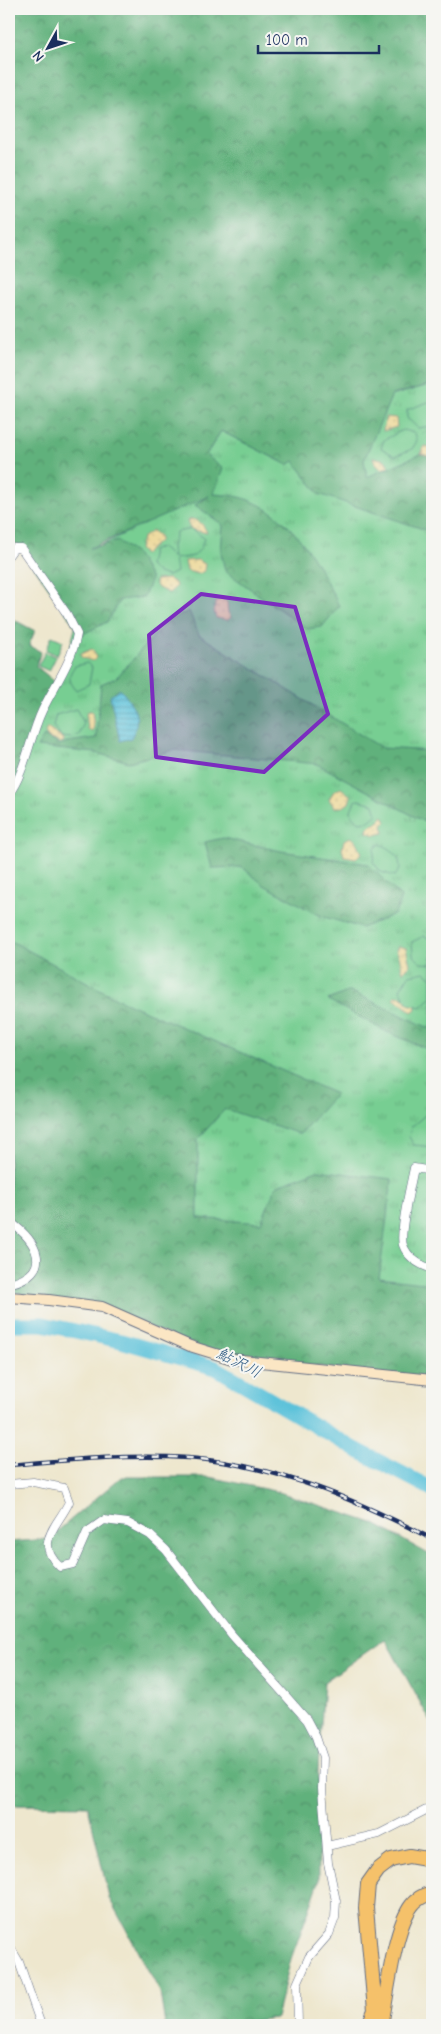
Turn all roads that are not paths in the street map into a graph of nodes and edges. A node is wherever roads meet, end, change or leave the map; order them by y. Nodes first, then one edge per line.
1 (9, 555) edge
2 (9, 794) edge
3 (432, 1171) edge
4 (9, 1222) edge
5 (432, 1269) edge
6 (9, 1284) edge
7 (9, 1297) edge
8 (432, 1380) edge
9 (9, 1484) edge
10 (432, 1808) edge
11 (327, 1846) junction
12 (432, 1860) edge
13 (432, 1893) edge
14 (9, 1945) edge
15 (41, 2025) edge
16 (298, 2025) edge
17 (369, 2025) edge
18 (381, 2025) edge

1 - 2 street
3 - 5 street
4 - 6 street
7 - 8 street
9 - 11 street
10 - 11 street
11 - 16 street
12 - 17 highway
13 - 18 highway
14 - 15 street

